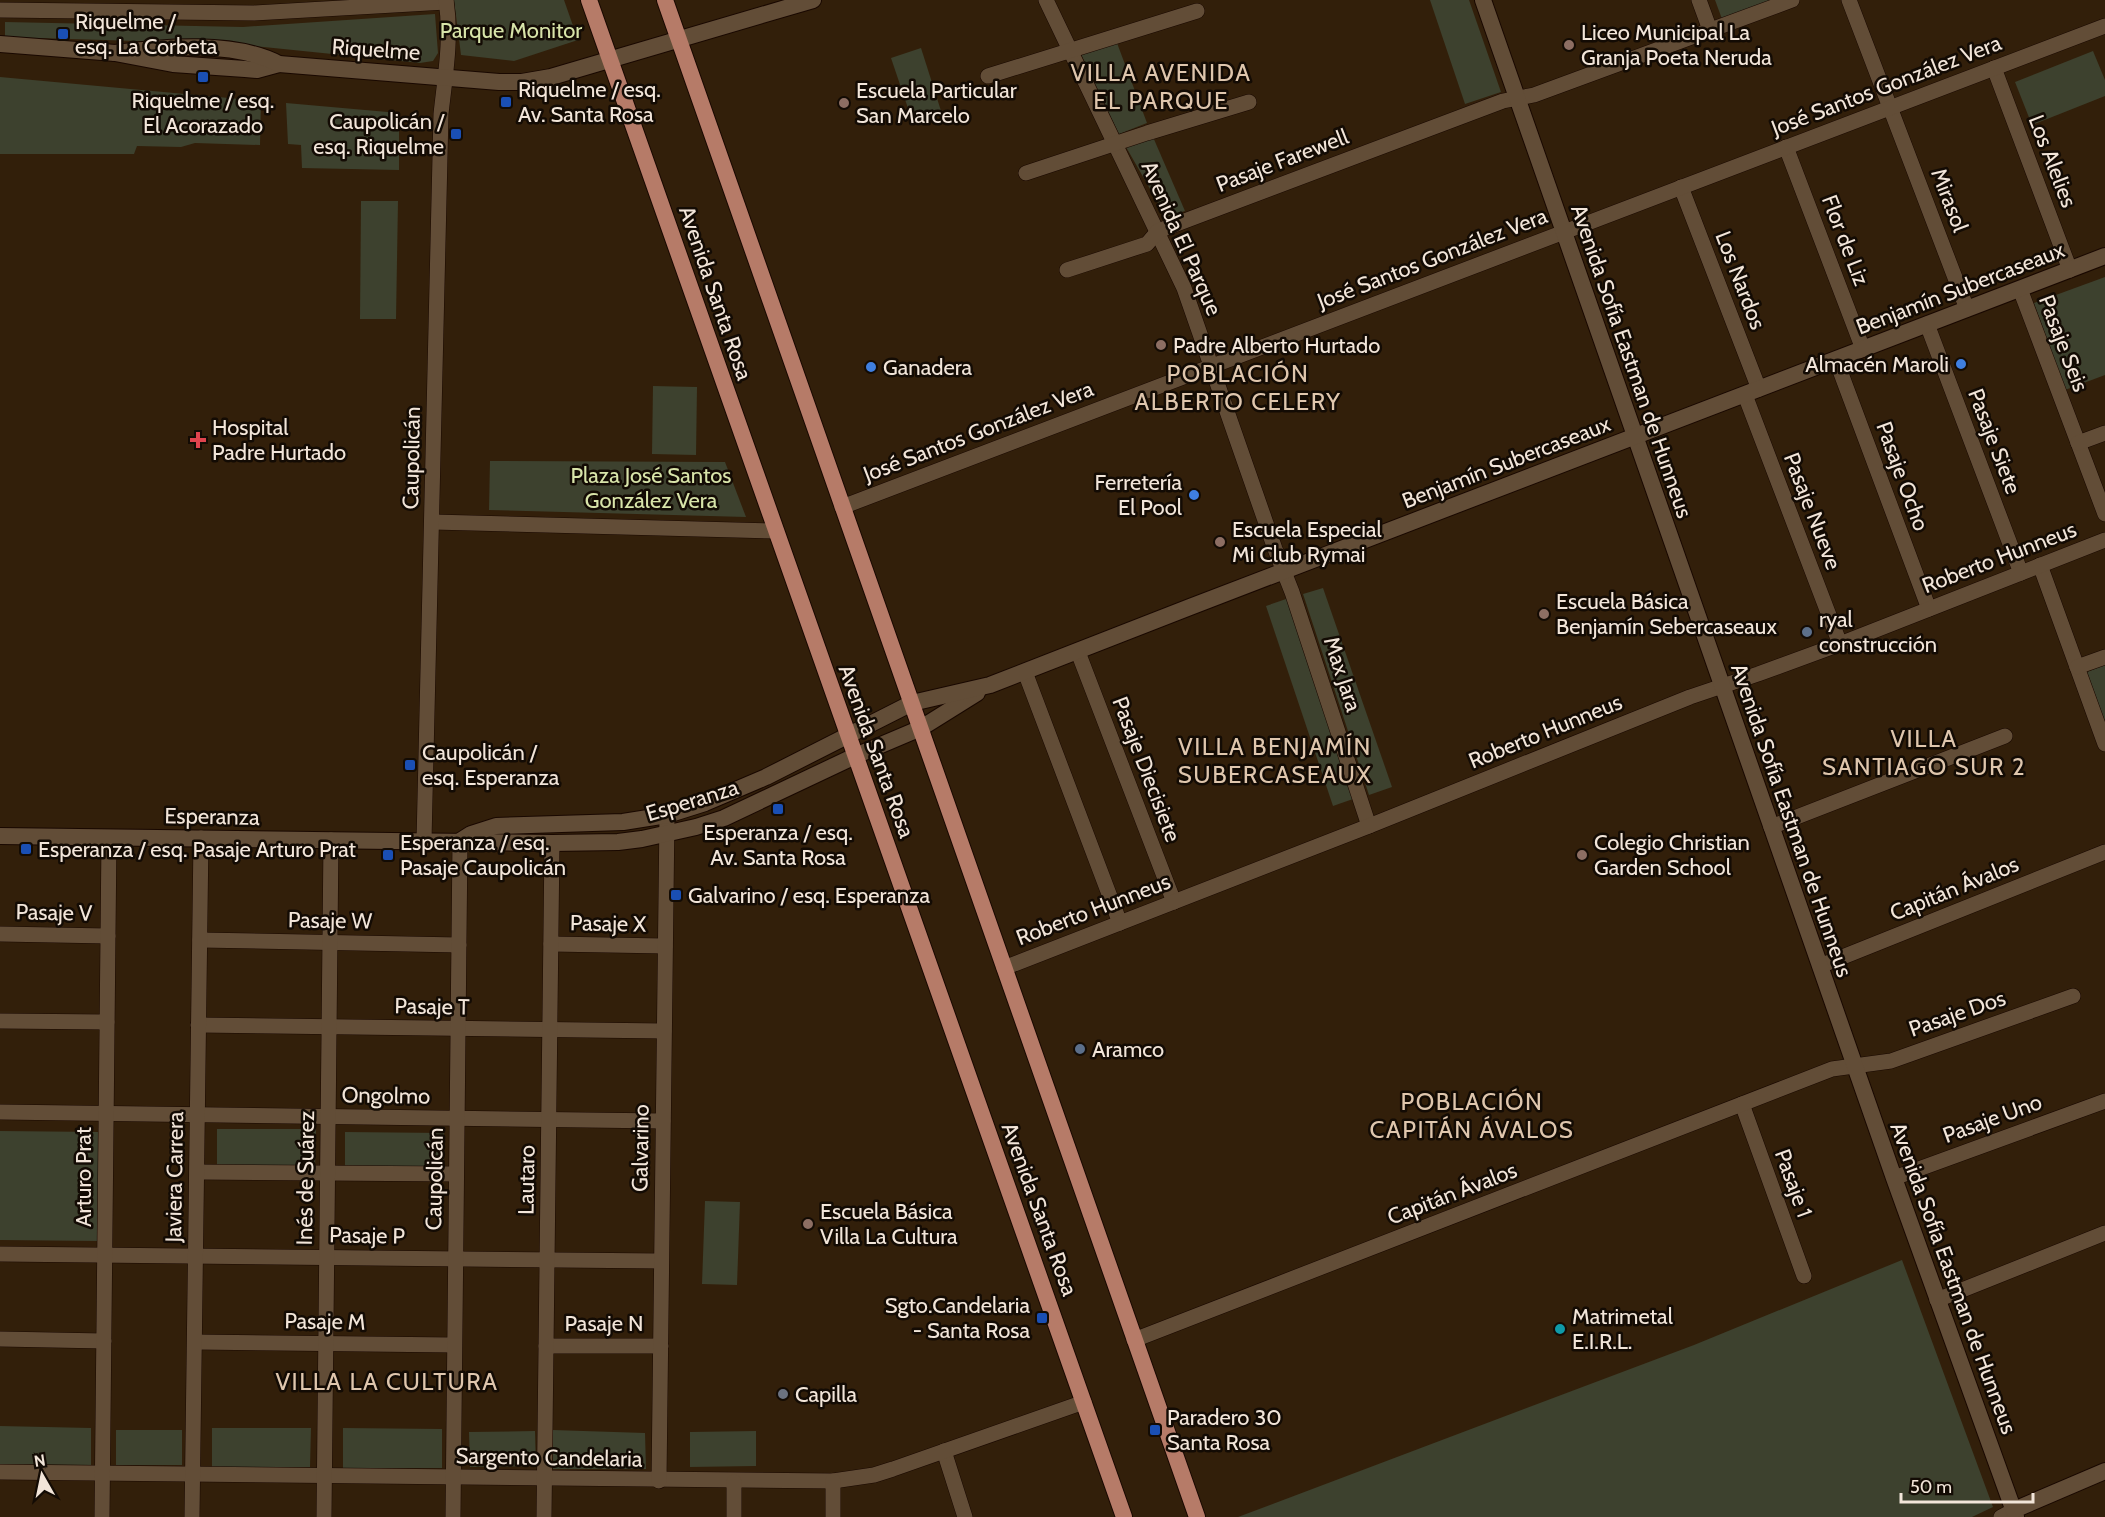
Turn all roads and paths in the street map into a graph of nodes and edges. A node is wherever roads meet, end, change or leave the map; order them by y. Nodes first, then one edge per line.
1 (589, 0) edge
2 (665, 0) edge
3 (813, 0) edge
4 (1046, 0) edge
5 (1483, 0) edge
6 (1699, 0) edge
7 (1792, 0) edge
8 (1849, 0) edge
9 (446, 1) edge
10 (254, 7) edge
11 (0, 10) edge
12 (1197, 11) dead end
13 (2102, 27) edge
14 (1710, 30) junction
15 (679, 41) junction
16 (2105, 43) edge
17 (0, 44) edge
18 (1069, 51) junction
19 (609, 58) junction
20 (1994, 68) junction
21 (988, 76) dead end
22 (445, 77) junction
23 (1517, 98) junction
24 (1249, 102) dead end
25 (1890, 108) junction
26 (1115, 144) junction
27 (1786, 147) junction
28 (1026, 173) dead end
29 (1681, 187) junction
30 (1158, 231) junction
31 (1564, 232) junction
32 (2105, 256) edge
33 (1067, 270) dead end
34 (2070, 270) junction
35 (2020, 289) junction
36 (1967, 309) junction
37 (1927, 324) junction
38 (1863, 349) junction
39 (1836, 360) junction
40 (1211, 366) junction
41 (1752, 392) junction
42 (2105, 433) edge
43 (1634, 437) junction
44 (2078, 443) junction
45 (842, 507) junction
46 (2105, 514) edge
47 (433, 522) junction
48 (776, 531) junction
49 (2105, 540) edge
50 (2040, 565) junction
51 (1284, 571) junction
52 (2021, 573) junction
53 (1929, 609) junction
54 (1840, 644) junction
55 (1078, 652) junction
56 (2105, 657) edge
57 (2077, 667) junction
58 (1025, 672) junction
59 (990, 685) junction
60 (1721, 686) junction
61 (912, 703) junction
62 (2102, 727) edge
63 (921, 728) junction
64 (848, 736) junction
65 (2005, 736) dead end
66 (2105, 744) edge
67 (855, 756) junction
68 (667, 815) junction
69 (1369, 826) junction
70 (1771, 827) junction
71 (667, 834) junction
72 (0, 836) edge
73 (109, 837) junction
74 (201, 838) junction
75 (331, 840) junction
76 (424, 841) junction
77 (460, 841) junction
78 (552, 843) junction
79 (2105, 852) edge
80 (1174, 902) junction
81 (1120, 923) junction
82 (0, 934) edge
83 (108, 936) junction
84 (200, 940) junction
85 (330, 942) junction
86 (551, 944) junction
87 (459, 945) junction
88 (665, 946) junction
89 (1820, 966) junction
90 (1004, 968) junction
91 (2073, 996) dead end
92 (0, 1021) edge
93 (107, 1022) junction
94 (198, 1025) junction
95 (329, 1027) junction
96 (458, 1028) junction
97 (550, 1030) junction
98 (664, 1031) junction
99 (1854, 1065) junction
100 (2105, 1101) edge
101 (1742, 1104) junction
102 (0, 1112) edge
103 (106, 1114) junction
104 (197, 1115) junction
105 (328, 1116) junction
106 (457, 1118) junction
107 (549, 1120) junction
108 (663, 1121) junction
109 (196, 1172) junction
110 (456, 1174) junction
111 (327, 1175) junction
112 (1894, 1178) junction
113 (2105, 1233) edge
114 (0, 1254) edge
115 (105, 1255) junction
116 (196, 1256) junction
117 (326, 1257) junction
118 (455, 1259) junction
119 (547, 1260) junction
120 (662, 1261) junction
121 (1804, 1276) dead end
122 (1937, 1299) junction
123 (0, 1339) edge
124 (1134, 1340) junction
125 (104, 1341) junction
126 (195, 1342) junction
127 (325, 1344) junction
128 (454, 1345) junction
129 (546, 1346) junction
130 (661, 1346) junction
131 (1084, 1402) junction
132 (944, 1451) junction
133 (2105, 1471) edge
134 (0, 1472) edge
135 (102, 1474) junction
136 (193, 1475) junction
137 (324, 1476) junction
138 (453, 1478) junction
139 (545, 1479) junction
140 (659, 1481) junction
141 (833, 1481) junction
142 (734, 1482) junction
143 (2010, 1515) edge
144 (102, 1517) edge
145 (192, 1517) edge
146 (324, 1517) edge
147 (453, 1517) edge
148 (544, 1517) edge
149 (734, 1517) edge
150 (833, 1517) edge
151 (965, 1517) edge
152 (1124, 1517) edge
153 (1197, 1517) edge

1 - 19 main road, Avenida Santa Rosa
2 - 15 main road, Avenida Santa Rosa
3 - 15 street, Riquelme
4 - 18 street, Avenida El Parque
5 - 23 street, Avenida Sofía Eastman de Hunneus
6 - 14 street
7 - 14 street, Pasaje Farewell
8 - 25 street, Mirasol
9 - 10 street, Riquelme
9 - 22 street, Caupolicán
10 - 11 street, Riquelme
12 - 18 street
13 - 16 street
13 - 20 street, José Santos González Vera
14 - 23 street, Pasaje Farewell
15 - 19 street, Riquelme
15 - 45 main road, Avenida Santa Rosa
17 - 22 street, Riquelme
18 - 21 street
18 - 26 street, Avenida El Parque
19 - 22 street, Riquelme
19 - 48 main road, Avenida Santa Rosa
20 - 25 street, José Santos González Vera
20 - 34 street, Los Alelies
22 - 47 street, Caupolicán
23 - 30 street, Pasaje Farewell
23 - 31 street, Avenida Sofía Eastman de Hunneus
24 - 26 street
25 - 27 street, José Santos González Vera
25 - 36 street, Mirasol
26 - 28 street
26 - 30 street, Avenida El Parque
27 - 29 street, José Santos González Vera
27 - 38 street, Flor de Liz
29 - 31 street, José Santos González Vera
29 - 41 street, Los Nardos
30 - 33 street, Pasaje Farewell
30 - 40 street, Avenida El Parque
31 - 40 street, José Santos González Vera
31 - 43 street, Avenida Sofía Eastman de Hunneus
32 - 34 street, Benjamín Subercaseaux
34 - 35 street, Benjamín Subercaseaux
35 - 36 street, Benjamín Subercaseaux
35 - 44 street, Pasaje Seis
36 - 37 street, Benjamín Subercaseaux
37 - 38 street, Benjamín Subercaseaux
37 - 52 street, Pasaje Siete
38 - 39 street, Benjamín Subercaseaux
39 - 41 street, Benjamín Subercaseaux
39 - 53 street, Pasaje Ocho
40 - 45 street, José Santos González Vera
40 - 51 street, Avenida El Parque
41 - 43 street, Benjamín Subercaseaux
41 - 54 street, Pasaje Nueve
42 - 44 street
43 - 51 street, Benjamín Subercaseaux
43 - 60 street, Avenida Sofía Eastman de Hunneus
44 - 46 street, Pasaje Seis
45 - 61 main road, Avenida Santa Rosa
47 - 48 street
47 - 76 street, Caupolicán
48 - 64 main road, Avenida Santa Rosa
49 - 50 street, Roberto Hunneus
50 - 52 street, Roberto Hunneus
50 - 57 street
51 - 55 street, Benjamín Subercaseaux
51 - 69 street, Max Jara
52 - 53 street, Roberto Hunneus
53 - 54 street, Roberto Hunneus
54 - 60 street, Roberto Hunneus
55 - 58 street, Benjamín Subercaseaux
55 - 80 street, Pasaje Diecisiete
56 - 57 street
57 - 62 street
58 - 59 street, Benjamín Subercaseaux
58 - 81 street
59 - 61 street, Benjamín Subercaseaux
59 - 63 street, Benjamín Subercaseaux
60 - 69 street, Roberto Hunneus
60 - 70 street, Avenida Sofía Eastman de Hunneus
61 - 63 main road, Avenida Santa Rosa
61 - 64 street, Esperanza
62 - 66 street
63 - 67 street, Esperanza
63 - 90 main road, Avenida Santa Rosa
64 - 67 main road, Avenida Santa Rosa
64 - 68 street, Esperanza
65 - 70 street
67 - 71 street, Esperanza
67 - 131 main road, Avenida Santa Rosa
68 - 71 street, Galvarino
68 - 77 street, Esperanza
69 - 80 street, Roberto Hunneus
70 - 89 street, Avenida Sofía Eastman de Hunneus
71 - 78 street, Esperanza
71 - 88 street, Galvarino
72 - 73 street, Esperanza
73 - 74 street, Esperanza
73 - 83 street, Arturo Prat
74 - 75 street, Esperanza
74 - 84 street, Javiera Carrera
75 - 76 street, Esperanza
75 - 85 street, Inés de Suárez
76 - 77 street, Esperanza
77 - 78 street, Esperanza
77 - 87 street, Caupolicán
78 - 86 street, Lautaro
79 - 89 street, Capitán Ávalos
80 - 81 street, Roberto Hunneus
81 - 90 street, Roberto Hunneus
82 - 83 street, Pasaje V
83 - 93 street, Arturo Prat
84 - 85 street, Pasaje W
84 - 94 street, Javiera Carrera
85 - 87 street, Pasaje W
85 - 95 street, Inés de Suárez
86 - 88 street, Pasaje X
86 - 97 street, Lautaro
87 - 96 street, Caupolicán
88 - 98 street, Galvarino
89 - 99 street, Avenida Sofía Eastman de Hunneus
90 - 124 main road, Avenida Santa Rosa
91 - 99 street, Pasaje Dos
92 - 93 street
93 - 103 street, Arturo Prat
94 - 95 street, Pasaje T
94 - 104 street, Javiera Carrera
95 - 96 street, Pasaje T
95 - 105 street, Inés de Suárez
96 - 97 street, Pasaje T
96 - 106 street, Caupolicán
97 - 98 street, Pasaje T
97 - 107 street, Lautaro
98 - 108 street, Galvarino
99 - 101 street, Capitán Ávalos
99 - 112 street, Avenida Sofía Eastman de Hunneus
100 - 112 street, Pasaje Uno
101 - 121 street, Pasaje 1
101 - 124 street, Capitán Ávalos
102 - 103 street, Ongolmo
103 - 104 street, Ongolmo
103 - 115 street, Arturo Prat
104 - 105 street, Ongolmo
104 - 109 street, Javiera Carrera
105 - 106 street, Ongolmo
105 - 111 street, Inés de Suárez
106 - 107 street, Ongolmo
106 - 110 street, Caupolicán
107 - 108 street, Ongolmo
107 - 119 street, Lautaro
108 - 120 street, Galvarino
109 - 111 street
109 - 116 street, Javiera Carrera
110 - 111 street
110 - 118 street, Caupolicán
111 - 117 street, Inés de Suárez
112 - 122 street, Avenida Sofía Eastman de Hunneus
113 - 122 street
114 - 115 street, Pasaje P
115 - 116 street, Pasaje P
115 - 125 street, Arturo Prat
116 - 117 street, Pasaje P
116 - 126 street, Javiera Carrera
117 - 118 street, Pasaje P
117 - 127 street, Inés de Suárez
118 - 119 street, Pasaje P
118 - 128 street, Caupolicán
119 - 120 street, Pasaje P
119 - 129 street, Lautaro
120 - 130 street, Galvarino
122 - 143 street, Avenida Sofía Eastman de Hunneus
123 - 125 street
124 - 153 main road, Avenida Santa Rosa
125 - 135 street, Arturo Prat
126 - 127 street, Pasaje M
126 - 136 street, Javiera Carrera
127 - 128 street, Pasaje M
127 - 137 street, Inés de Suárez
128 - 138 street, Caupolicán
129 - 130 street, Pasaje N
129 - 139 street, Lautaro
130 - 140 street, Galvarino
131 - 132 street, Sargento Candelaria
131 - 152 main road, Avenida Santa Rosa
132 - 141 street, Sargento Candelaria
132 - 151 street
133 - 143 street
134 - 135 street, Sargento Candelaria
135 - 136 street, Sargento Candelaria
135 - 144 street, Arturo Prat
136 - 137 street, Sargento Candelaria
136 - 145 street, Javiera Carrera
137 - 138 street, Sargento Candelaria
137 - 146 street, Inés de Suárez
138 - 139 street, Sargento Candelaria
138 - 147 street, Caupolicán
139 - 140 street, Sargento Candelaria
139 - 148 street, Lautaro
140 - 142 street, Sargento Candelaria
141 - 142 street, Sargento Candelaria
141 - 150 street
142 - 149 street

